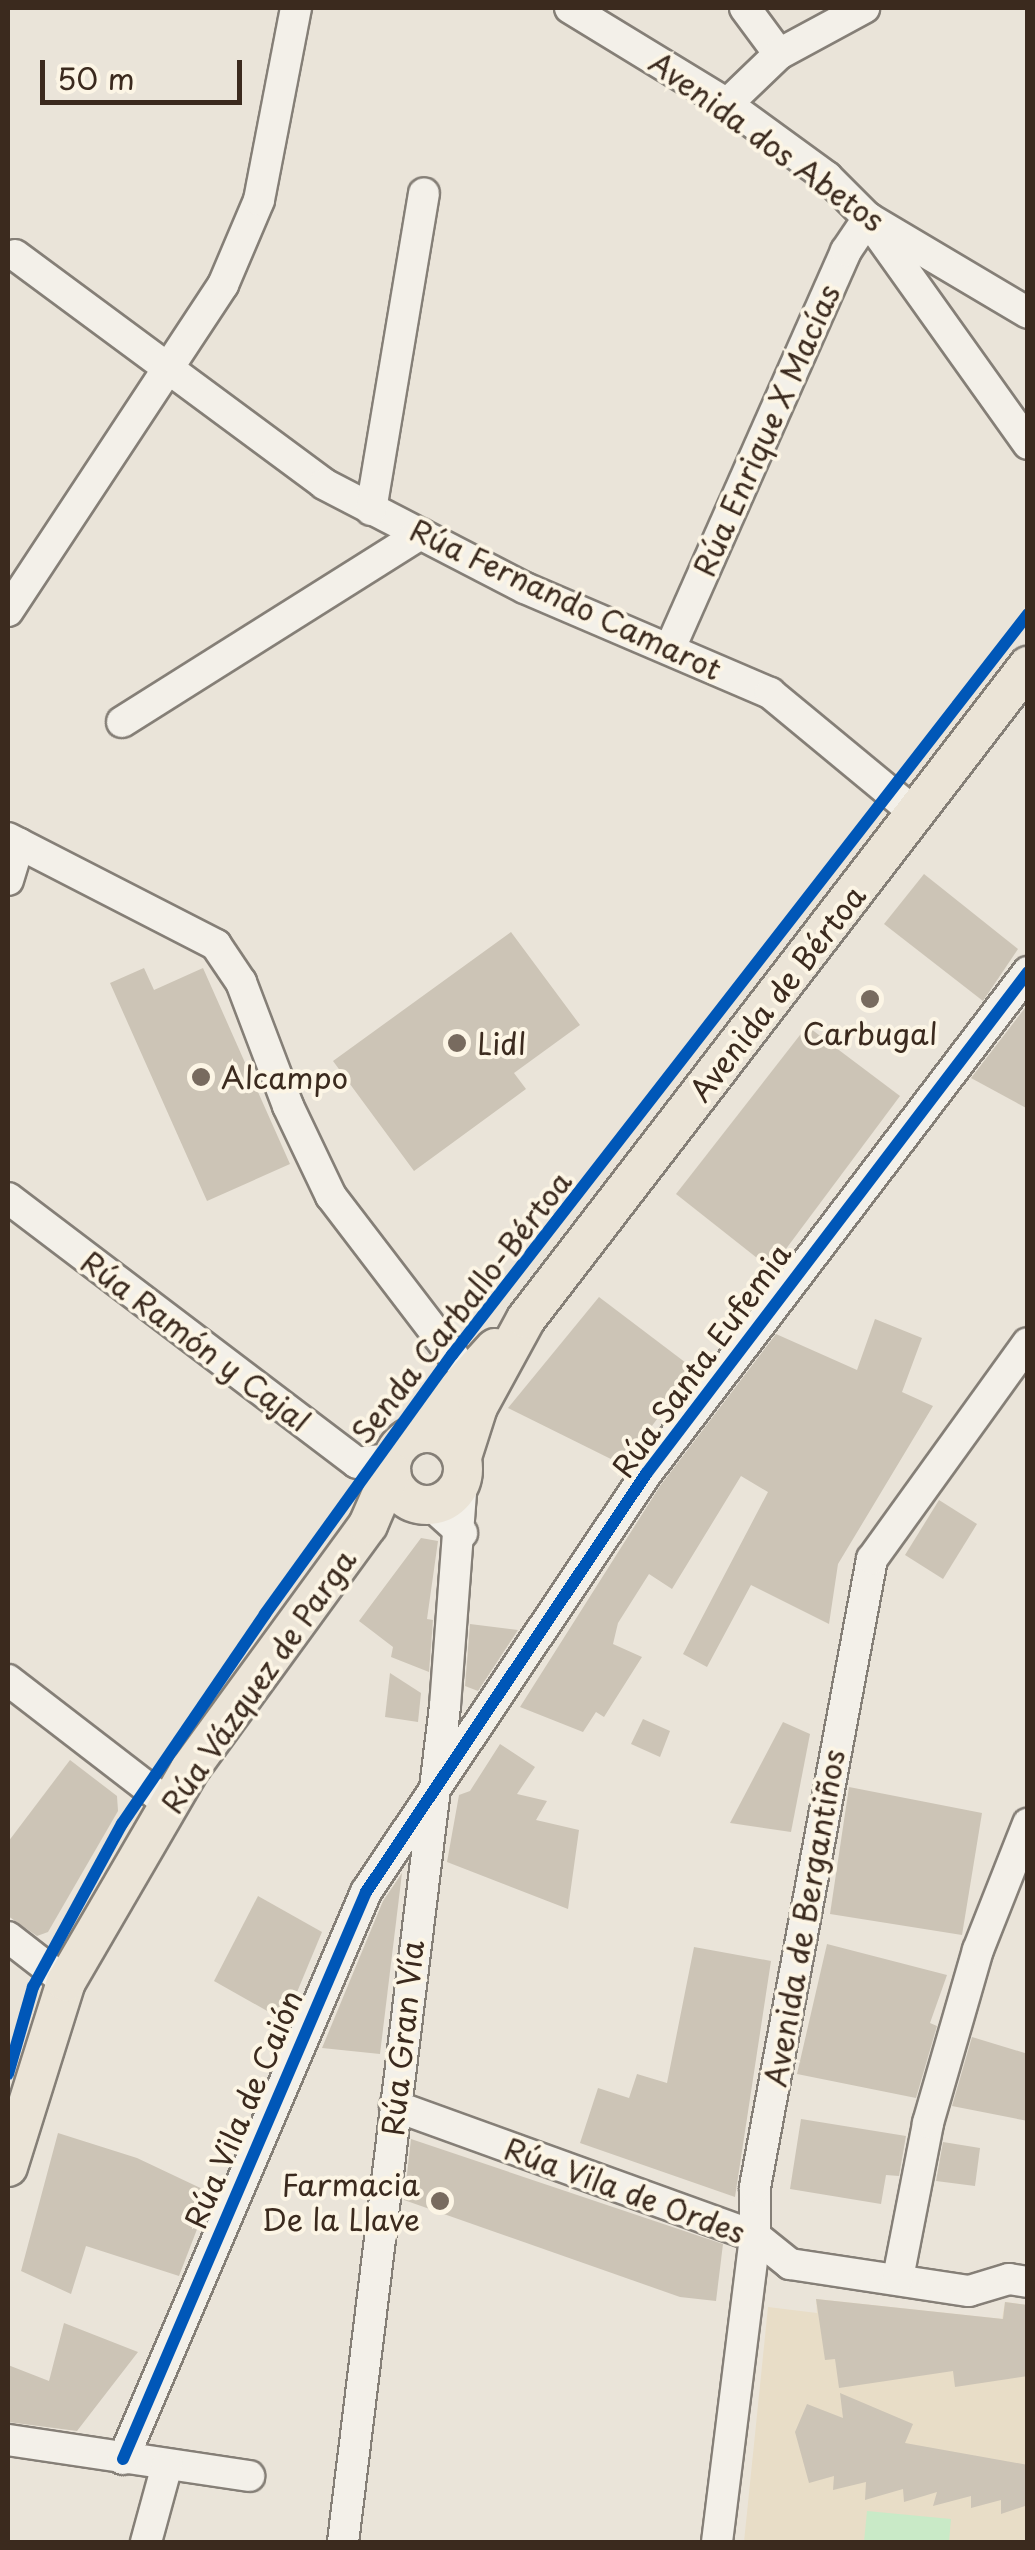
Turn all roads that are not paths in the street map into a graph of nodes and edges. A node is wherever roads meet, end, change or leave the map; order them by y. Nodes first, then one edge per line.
1 (296, 8) edge
2 (570, 8) edge
3 (745, 8) edge
4 (864, 8) edge
5 (779, 54) junction
6 (727, 104) junction
7 (424, 194) dead end
8 (868, 218) junction
9 (14, 255) dead end
10 (964, 276) junction
11 (928, 312) junction
12 (1028, 313) edge
13 (172, 368) junction
14 (1028, 444) edge
15 (371, 510) junction
16 (421, 534) junction
17 (8, 612) edge
18 (671, 646) junction
19 (1028, 666) edge
20 (122, 722) dead end
21 (915, 813) junction
22 (13, 841) edge
23 (8, 880) edge
24 (1028, 972) edge
25 (8, 1198) edge
26 (513, 1330) junction
27 (1028, 1343) edge
28 (455, 1358) junction
29 (444, 1402) junction
30 (400, 1455) junction
31 (462, 1468) junction
32 (426, 1504) junction
33 (368, 1525) junction
34 (462, 1533) junction
35 (8, 1680) edge
36 (433, 1792) junction
37 (168, 1804) junction
38 (1028, 1824) edge
39 (8, 1937) edge
40 (66, 1982) junction
41 (396, 2106) junction
42 (8, 2167) edge
43 (756, 2236) junction
44 (898, 2278) junction
45 (1028, 2282) edge
46 (8, 2440) edge
47 (124, 2459) junction
48 (166, 2465) junction
49 (249, 2476) dead end
50 (146, 2542) edge
51 (343, 2542) edge
52 (717, 2542) edge

1 - 13 street
2 - 6 street, Avenida dos Abetos
3 - 5 street
4 - 5 street
5 - 6 street
6 - 8 street, Avenida dos Abetos
7 - 15 street
8 - 10 street, Avenida dos Abetos
8 - 11 street
8 - 18 street, Rúa Enrique X Macías
9 - 13 street, Rúa Fernando Camarot
10 - 11 street
10 - 12 street, Avenida dos Abetos
11 - 14 street
13 - 15 street, Rúa Fernando Camarot
13 - 17 street
15 - 16 street, Rúa Fernando Camarot
16 - 18 street, Rúa Fernando Camarot
16 - 20 street
18 - 21 street, Rúa Fernando Camarot
19 - 21 main road, Avenida de Bértoa
21 - 26 main road, Avenida de Bértoa
22 - 23 street
22 - 28 street
24 - 36 street, Rúa Santa Eufemia
25 - 30 street, Rúa Ramón y Cajal
26 - 28 street
26 - 29 main road, Avenida de Bértoa
26 - 31 main road, Avenida de Bértoa
27 - 43 street, Avenida de Bergantiños
28 - 29 street
29 - 30 main road, Avenida de Bértoa
30 - 31 main road
30 - 32 main road
30 - 33 main road, Rúa Vázquez de Parga
31 - 32 main road
31 - 34 street, Rúa Gran Vía
32 - 33 main road, Rúa Vázquez de Parga
32 - 34 street
33 - 37 main road, Rúa Vázquez de Parga
34 - 36 street, Rúa Gran Vía
35 - 37 street
36 - 41 street, Rúa Gran Vía
36 - 47 street, Rúa Vila de Caión
37 - 40 main road, Rúa Vázquez de Parga
38 - 44 street
39 - 40 street
40 - 42 main road, Rúa Vázquez de Parga
41 - 43 street, Rúa Vila de Ordes
41 - 51 street, Rúa Gran Vía
43 - 44 street, Rúa Vila de Ordes
43 - 52 street, Avenida de Bergantiños
44 - 45 street, Rúa Vila de Ordes
46 - 47 street
47 - 48 street
48 - 49 street
48 - 50 street

